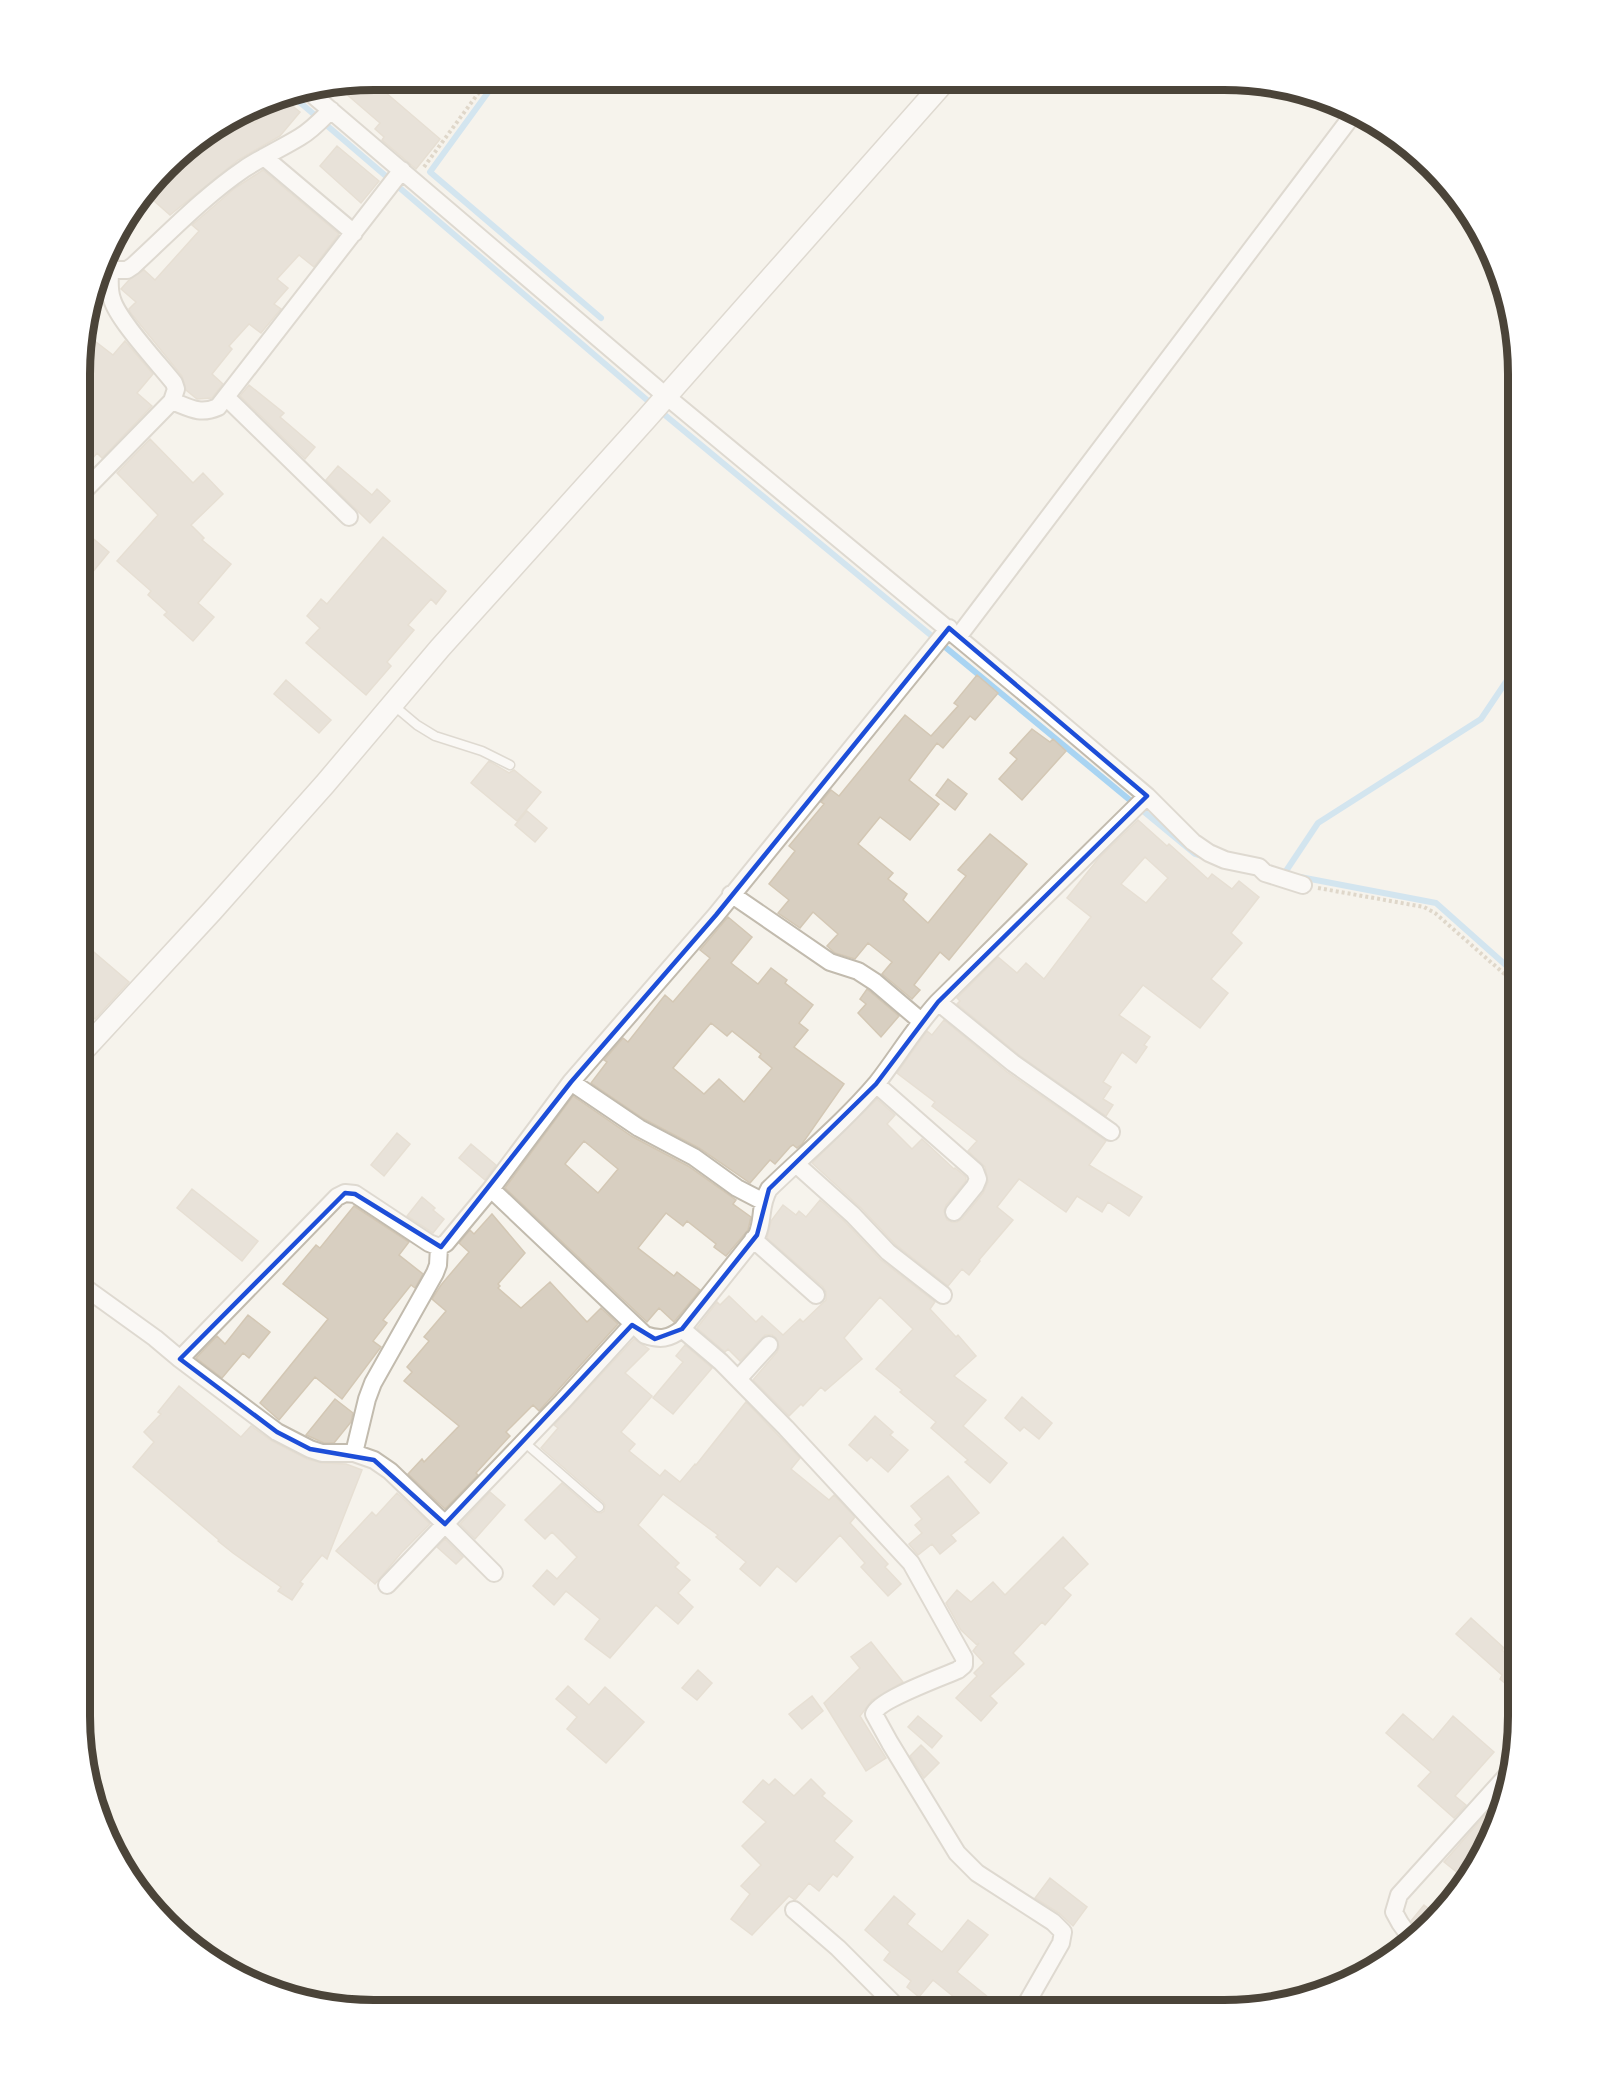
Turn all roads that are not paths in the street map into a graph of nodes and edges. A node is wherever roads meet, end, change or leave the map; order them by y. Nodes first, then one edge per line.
1 (937, 90) edge
2 (311, 97) edge
3 (323, 118) junction
4 (1350, 119) edge
5 (264, 157) junction
6 (404, 176) junction
7 (354, 233) junction
8 (112, 265) edge
9 (110, 270) edge
10 (666, 396) junction
11 (226, 397) junction
12 (172, 401) junction
13 (90, 478) edge
14 (349, 517) dead end
15 (946, 637) junction
16 (392, 704) junction
17 (510, 765) dead end
18 (1140, 804) junction
19 (1303, 885) road end
20 (731, 894) junction
21 (938, 1002) junction
22 (921, 1021) junction
23 (90, 1043) edge
24 (571, 1082) junction
25 (876, 1084) junction
26 (1111, 1132) dead end
27 (796, 1164) junction
28 (491, 1188) junction
29 (762, 1201) junction
30 (954, 1212) dead end
31 (753, 1239) junction
32 (439, 1247) junction
33 (90, 1291) edge
34 (816, 1295) dead end
35 (943, 1295) dead end
36 (632, 1325) junction
37 (682, 1329) junction
38 (769, 1345) dead end
39 (180, 1359) junction
40 (738, 1379) junction
41 (524, 1442) junction
42 (354, 1453) junction
43 (599, 1507) dead end
44 (445, 1524) junction
45 (494, 1573) dead end
46 (387, 1585) dead end
47 (1500, 1783) edge
48 (794, 1910) dead end
49 (1407, 1933) edge
50 (890, 2000) edge
51 (1029, 2000) edge

1 - 10 street
2 - 3 street
3 - 5 street
3 - 6 street
4 - 15 street
5 - 7 street
5 - 8 street
6 - 7 street
6 - 10 street
7 - 11 street
9 - 12 street
10 - 15 street
10 - 16 street
11 - 12 street
11 - 14 street
12 - 13 street
15 - 18 street
15 - 20 street
16 - 17 lane
16 - 23 street
18 - 19 street
18 - 21 street
20 - 22 street
20 - 24 street
21 - 22 street
21 - 26 street
22 - 25 street
24 - 28 street
24 - 29 street
25 - 27 street
25 - 30 street
27 - 29 street
27 - 35 street
28 - 32 street
28 - 36 street
29 - 31 street
31 - 34 street
31 - 37 street
32 - 39 street
32 - 42 street
33 - 39 street
36 - 37 street
36 - 41 street
37 - 40 street
38 - 40 street
39 - 42 street
40 - 51 street
41 - 43 lane
41 - 44 street
42 - 44 street
44 - 45 street
44 - 46 street
47 - 49 street
48 - 50 street

